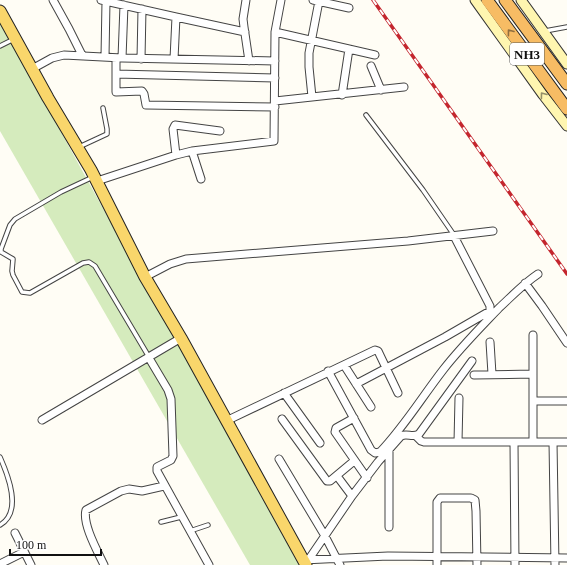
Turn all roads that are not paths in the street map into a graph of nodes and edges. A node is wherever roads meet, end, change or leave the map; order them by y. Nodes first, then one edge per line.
1 (53, 0) edge
2 (246, 0) edge
3 (281, 0) edge
4 (475, 0) edge
5 (487, 0) edge
6 (505, 0) edge
7 (521, 0) edge
8 (104, 1) edge
9 (316, 1) edge
10 (124, 5) junction
11 (349, 8) dead end
12 (142, 9) junction
13 (0, 12) edge
14 (176, 18) junction
15 (567, 27) edge
16 (544, 31) junction
17 (245, 32) junction
18 (275, 32) junction
19 (15, 38) junction
20 (311, 40) junction
21 (0, 46) edge
22 (349, 49) junction
23 (82, 55) junction
24 (375, 55) dead end
25 (105, 57) junction
26 (119, 58) junction
27 (141, 59) junction
28 (174, 59) junction
29 (249, 61) junction
30 (275, 61) junction
31 (567, 64) edge
32 (371, 66) dead end
33 (32, 69) junction
34 (116, 74) junction
35 (275, 78) junction
36 (567, 84) edge
37 (404, 87) dead end
38 (381, 90) junction
39 (342, 95) junction
40 (312, 97) junction
41 (275, 104) junction
42 (103, 108) dead end
43 (567, 109) edge
44 (366, 115) dead end
45 (567, 126) edge
46 (220, 131) dead end
47 (78, 148) junction
48 (192, 151) junction
49 (176, 156) junction
50 (96, 178) junction
51 (201, 179) dead end
52 (493, 231) dead end
53 (454, 236) junction
54 (538, 274) dead end
55 (145, 277) junction
56 (525, 283) junction
57 (533, 335) dead end
58 (181, 338) junction
59 (490, 342) dead end
60 (567, 343) edge
61 (149, 358) junction
62 (472, 361) dead end
63 (344, 364) junction
64 (386, 368) junction
65 (328, 371) junction
66 (492, 374) junction
67 (533, 374) junction
68 (474, 375) dead end
69 (356, 384) junction
70 (284, 393) junction
71 (398, 393) dead end
72 (459, 398) dead end
73 (533, 401) junction
74 (567, 401) edge
75 (371, 407) dead end
76 (354, 418) junction
77 (282, 419) dead end
78 (42, 420) dead end
79 (226, 421) junction
80 (416, 436) junction
81 (458, 442) junction
82 (514, 442) junction
83 (533, 442) junction
84 (553, 442) junction
85 (567, 442) edge
86 (320, 443) dead end
87 (389, 449) junction
88 (0, 457) edge
89 (279, 459) dead end
90 (354, 461) junction
91 (337, 476) junction
92 (367, 478) junction
93 (164, 486) junction
94 (352, 496) junction
95 (181, 517) junction
96 (161, 522) dead end
97 (0, 525) edge
98 (208, 525) dead end
99 (389, 527) dead end
100 (189, 531) junction
101 (15, 533) dead end
102 (325, 536) junction
103 (24, 552) junction
104 (437, 556) junction
105 (477, 557) junction
106 (336, 558) junction
107 (567, 558) edge
108 (306, 561) edge
109 (515, 561) edge
110 (555, 561) edge
111 (0, 564) edge
112 (32, 565) edge
113 (104, 565) edge
114 (209, 565) edge
115 (340, 565) edge
116 (437, 565) edge
117 (477, 565) edge

1 - 23 street
2 - 17 street
3 - 18 street
45 -> 4 main road
43 -> 5 highway, NH3
6 - 36 highway, NH3
7 - 16 main road
8 - 10 street
8 - 25 street
9 - 11 street
9 - 20 street
10 - 12 street
10 - 26 street
12 - 14 street
12 - 27 street
13 - 19 main road
14 - 17 street
14 - 28 street
15 - 16 lane
16 - 31 main road
17 - 29 street
18 - 20 street
18 - 30 street
19 - 21 lane
19 - 33 main road
20 - 22 street
20 - 40 street
22 - 24 street
22 - 39 street
23 - 25 street
23 - 33 street
25 - 26 street
26 - 27 street
26 - 34 street
27 - 28 street
28 - 29 street
29 - 30 street
30 - 35 street
32 - 38 street
33 - 47 main road
34 - 35 street
34 - 41 street
35 - 41 street
37 - 38 street
38 - 39 street
39 - 40 street
40 - 41 street
41 - 48 street
42 - 47 lane
44 - 53 lane
46 - 49 street
47 - 50 main road
48 - 49 street
48 - 51 street
49 - 50 street
50 - 55 main road
50 - 61 lane
52 - 53 street
53 - 55 street
53 - 64 street
54 - 56 street
55 - 58 main road
56 - 60 street
56 - 76 street
57 - 67 street
58 - 61 street
58 - 79 main road
59 - 66 street
61 - 78 street
61 - 93 street
62 - 80 street
63 - 64 street
63 - 65 street
63 - 69 street
64 - 69 street
64 - 71 street
65 - 70 street
65 - 76 street
66 - 67 street
66 - 68 street
67 - 73 street
69 - 75 street
70 - 79 street
70 - 86 street
72 - 81 street
73 - 74 street
73 - 83 street
76 - 90 street
77 - 91 street
79 - 108 main road
80 - 81 street
80 - 87 street
81 - 82 street
82 - 83 street
82 - 109 street
83 - 84 street
84 - 85 street
84 - 110 street
87 - 92 street
87 - 99 street
88 - 97 lane
89 - 102 street
90 - 91 street
90 - 92 street
91 - 94 street
92 - 94 street
93 - 95 street
93 - 113 street
94 - 102 street
95 - 96 lane
95 - 100 street
98 - 100 lane
100 - 114 street
101 - 103 street
102 - 106 street
102 - 108 street
103 - 111 street
103 - 112 street
104 - 105 street
104 - 105 street
104 - 106 street
104 - 116 street
105 - 109 street
105 - 117 street
106 - 108 street
106 - 115 street
107 - 110 street
109 - 110 street

